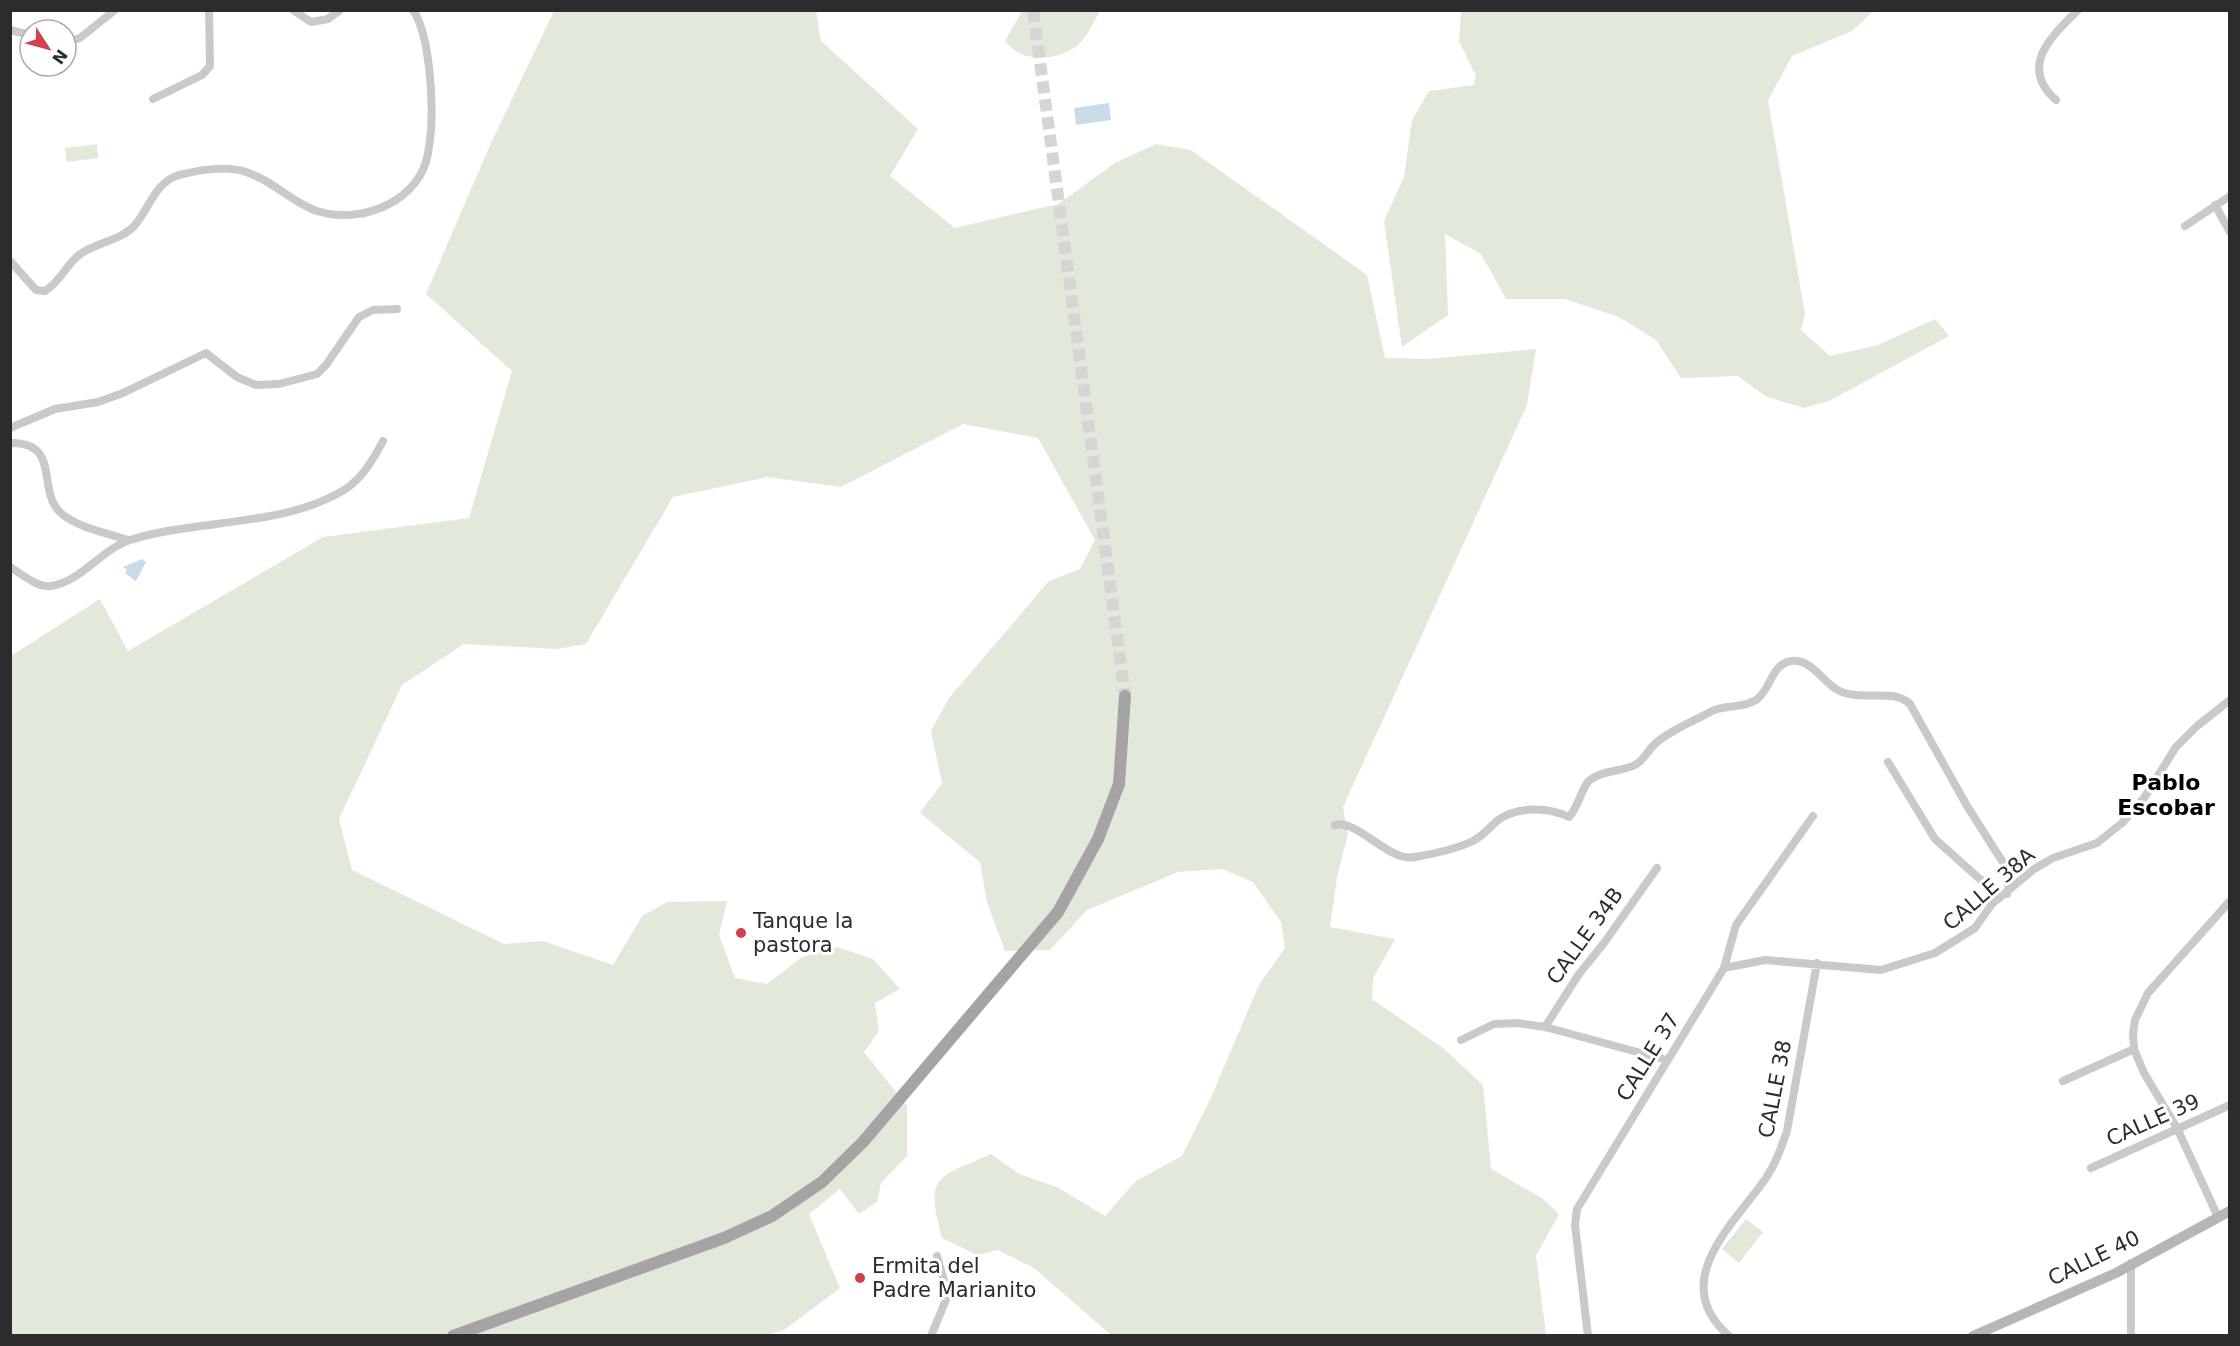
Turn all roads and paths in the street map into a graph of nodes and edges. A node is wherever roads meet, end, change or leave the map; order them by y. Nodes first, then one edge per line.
1 (115, 10) edge
2 (209, 10) edge
3 (292, 10) edge
4 (340, 10) edge
5 (413, 10) edge
6 (2078, 10) edge
7 (78, 39) edge
8 (153, 99) dead end
9 (2056, 100) dead end
10 (2229, 196) edge
11 (2216, 205) junction
12 (2185, 226) dead end
13 (2229, 232) edge
14 (10, 261) edge
15 (397, 309) dead end
16 (10, 428) edge
17 (383, 441) dead end
18 (10, 443) edge
19 (128, 540) junction
20 (10, 567) edge
21 (1125, 696) tunnel mouth
22 (2229, 700) edge
23 (1888, 762) dead end
24 (1813, 816) dead end
25 (1335, 825) dead end
26 (1657, 868) dead end
27 (2007, 894) junction
28 (2229, 901) edge
29 (1992, 904) junction
30 (1817, 963) junction
31 (1724, 968) junction
32 (1545, 1027) junction
33 (1461, 1040) dead end
34 (2134, 1049) junction
35 (1667, 1060) junction
36 (2063, 1081) dead end
37 (2229, 1105) edge
38 (2177, 1128) junction
39 (2091, 1168) dead end
40 (2229, 1211) edge
41 (2218, 1217) junction
42 (937, 1256) dead end
43 (2131, 1263) junction
44 (453, 1335) edge
45 (931, 1335) edge
46 (1588, 1335) edge
47 (1729, 1335) edge
48 (1973, 1335) edge
49 (2131, 1335) edge

1 - 7 street
2 - 8 street
3 - 4 street
5 - 14 street
6 - 9 street
10 - 11 street
11 - 12 street
11 - 13 street
15 - 16 street
17 - 19 street
18 - 19 street
19 - 20 street
21 - 44 main road
22 - 27 street, CALLE 38A
23 - 29 street
24 - 31 street, CALLE 37
25 - 27 street
26 - 32 street, CALLE 34B
27 - 29 street, CALLE 38A
28 - 34 street
29 - 30 street, CALLE 38A
30 - 31 street, CALLE 38A
30 - 47 street, CALLE 38
31 - 35 street, CALLE 37
32 - 33 street
32 - 35 street
34 - 36 street
34 - 38 street
35 - 46 street, CALLE 37
37 - 38 street, CALLE 39
38 - 39 street, CALLE 39
38 - 41 street
40 - 41 street, CALLE 40
41 - 43 street, CALLE 40
42 - 45 street
43 - 48 street, CALLE 40
43 - 49 street

